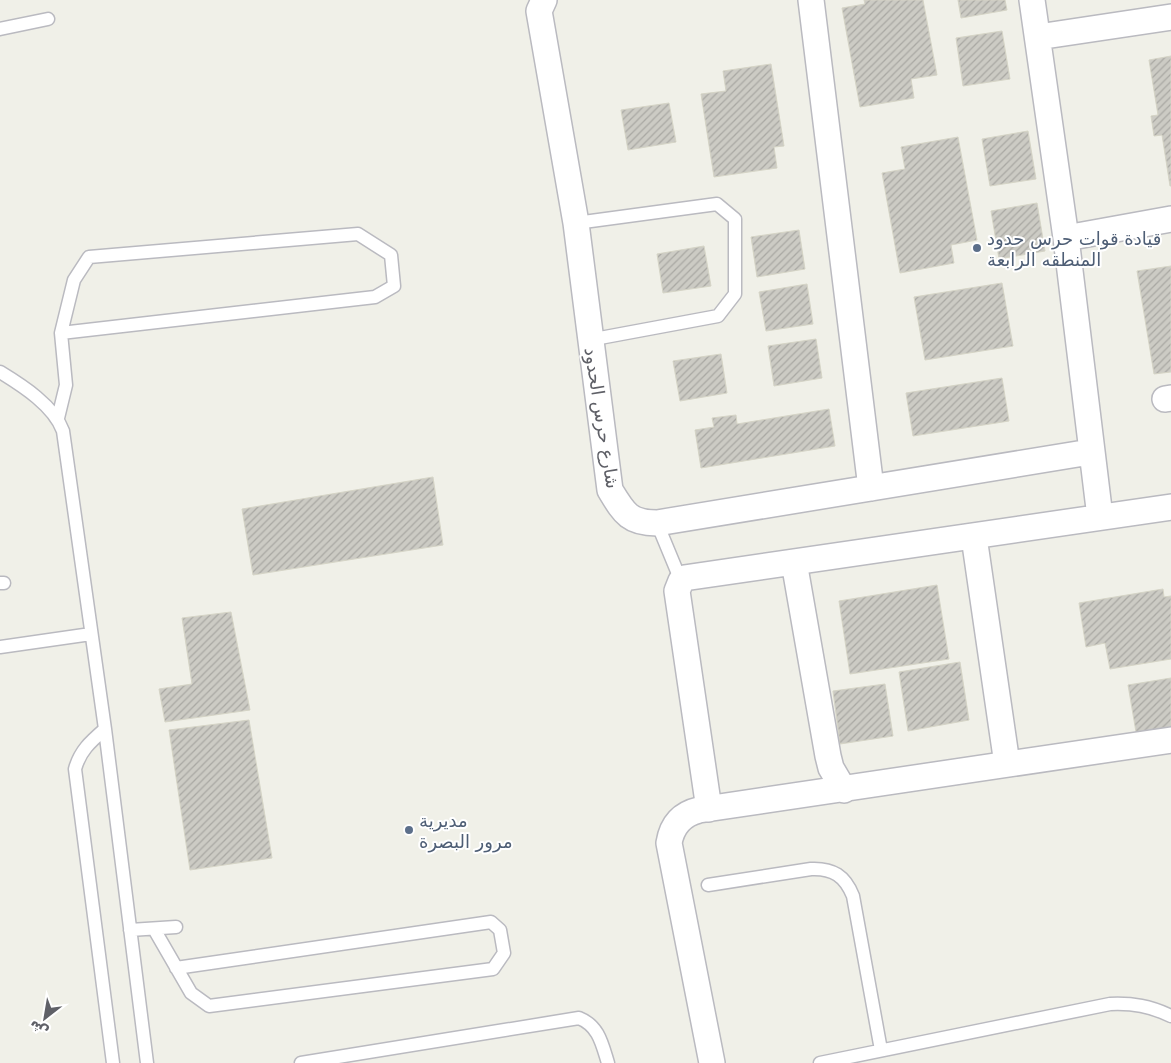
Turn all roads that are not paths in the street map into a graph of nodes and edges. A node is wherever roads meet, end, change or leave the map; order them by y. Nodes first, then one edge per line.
1 (544, 0) edge
2 (811, 0) edge
3 (1032, 0) edge
4 (1171, 17) edge
5 (48, 19) dead end
6 (0, 29) edge
7 (1038, 37) junction
8 (1171, 219) edge
9 (576, 223) junction
10 (1066, 238) junction
11 (61, 333) junction
12 (590, 340) junction
13 (0, 372) edge
14 (58, 418) junction
15 (1090, 452) junction
16 (871, 488) junction
17 (1171, 507) edge
18 (1100, 517) junction
19 (657, 523) junction
20 (974, 537) junction
21 (794, 562) junction
22 (681, 581) junction
23 (91, 634) junction
24 (0, 647) edge
25 (105, 729) junction
26 (1171, 740) edge
27 (1007, 764) junction
28 (844, 790) junction
29 (709, 809) junction
30 (708, 885) dead end
31 (176, 927) dead end
32 (154, 929) junction
33 (130, 930) junction
34 (176, 968) junction
35 (1171, 1016) edge
36 (881, 1050) junction
37 (113, 1063) edge
38 (147, 1063) edge
39 (301, 1063) edge
40 (608, 1063) edge
41 (712, 1063) edge
42 (820, 1063) edge

1 - 9 street, شارع حرس الحدود
2 - 16 street
3 - 7 street
4 - 7 street
5 - 6 lane
7 - 10 street
8 - 10 street
9 - 12 street, شارع حرس الحدود
9 - 12 lane
10 - 15 street
11 - 11 lane
11 - 14 lane
12 - 19 street, شارع حرس الحدود
13 - 14 lane
14 - 23 lane
15 - 16 street, شارع حرس الحدود
15 - 18 street
16 - 19 street, شارع حرس الحدود
17 - 18 street
18 - 20 street
19 - 22 lane
20 - 21 street
20 - 27 street
21 - 22 street
21 - 28 street
22 - 29 street
23 - 24 lane
23 - 25 lane
25 - 33 lane
25 - 37 lane
26 - 27 street
27 - 28 street
28 - 29 street
29 - 41 street
30 - 36 lane
31 - 32 lane
32 - 33 lane
32 - 34 lane
33 - 38 lane
34 - 34 lane
35 - 36 lane
36 - 42 lane
39 - 40 lane

